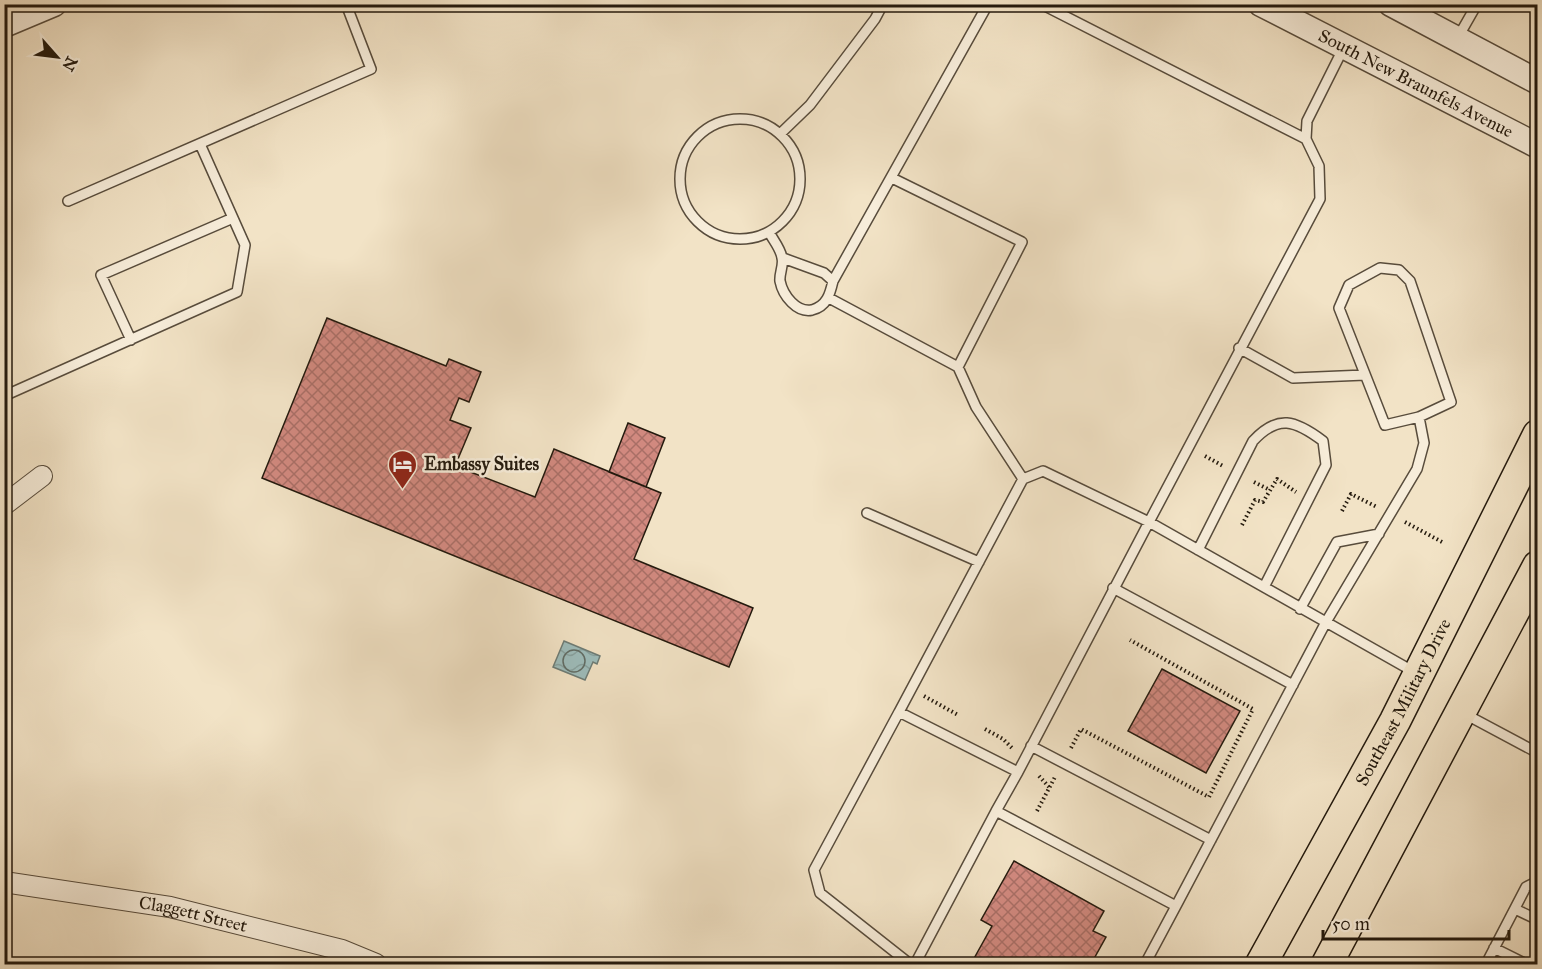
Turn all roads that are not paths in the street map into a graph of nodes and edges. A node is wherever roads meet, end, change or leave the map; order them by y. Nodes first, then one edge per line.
1 (54, 4) edge
2 (346, 4) edge
3 (883, 4) edge
4 (988, 4) edge
5 (1041, 4) edge
6 (1261, 4) edge
7 (1391, 4) edge
8 (1477, 4) edge
9 (4, 25) edge
10 (1457, 39) junction
11 (1344, 47) junction
12 (1538, 82) edge
13 (780, 134) junction
14 (1306, 139) junction
15 (200, 144) junction
16 (1538, 146) edge
17 (892, 178) junction
18 (68, 201) dead end
19 (233, 218) junction
20 (769, 232) junction
21 (783, 258) junction
22 (833, 281) junction
23 (829, 298) junction
24 (131, 340) junction
25 (1239, 348) junction
26 (958, 367) junction
27 (1365, 375) junction
28 (4, 396) edge
29 (1419, 417) junction
30 (1538, 435) edge
31 (42, 476) dead end
32 (1023, 479) junction
33 (4, 505) edge
34 (867, 513) dead end
35 (1149, 522) junction
36 (1379, 534) junction
37 (1198, 550) junction
38 (979, 562) junction
39 (1538, 566) edge
40 (1264, 587) junction
41 (1113, 588) junction
42 (1300, 609) junction
43 (1326, 622) junction
44 (1418, 674) junction
45 (1293, 685) junction
46 (899, 712) junction
47 (1461, 712) junction
48 (1031, 746) junction
49 (1538, 753) edge
50 (1017, 772) junction
51 (996, 811) junction
52 (1211, 840) junction
53 (1538, 881) edge
54 (4, 882) edge
55 (1176, 906) junction
56 (1515, 909) junction
57 (1538, 920) edge
58 (1494, 948) junction
59 (376, 964) edge
60 (913, 964) edge
61 (1145, 964) edge
62 (1261, 964) edge
63 (1327, 964) edge
64 (1486, 964) edge
65 (1526, 964) edge

1 - 9 street
2 - 15 lane
3 - 13 lane
4 - 17 lane
5 - 14 lane
6 - 11 street, South New Braunfels Avenue
7 - 10 street
8 - 10 lane
10 - 12 street
11 - 14 lane
11 - 16 street, South New Braunfels Avenue
13 - 20 lane
13 - 20 lane
14 - 25 lane
15 - 18 lane
15 - 19 lane
17 - 22 lane
17 - 26 lane
19 - 24 lane
19 - 24 lane
20 - 21 lane
21 - 22 lane
21 - 23 lane
22 - 23 lane
23 - 26 lane
24 - 28 lane
25 - 27 lane
25 - 35 lane
26 - 32 lane
27 - 29 lane
27 - 29 lane
29 - 36 lane
30 - 44 main road, Southeast Military Drive
31 - 33 street
32 - 35 lane
32 - 38 lane
34 - 38 lane
35 - 37 lane
35 - 41 lane
36 - 42 lane
36 - 43 lane
37 - 40 lane
37 - 40 lane
38 - 46 lane
39 - 47 main road
40 - 42 lane
41 - 45 lane
41 - 48 lane
42 - 43 lane
43 - 44 lane
43 - 45 lane
44 - 62 main road, Southeast Military Drive
45 - 52 lane
46 - 50 lane
46 - 60 lane
47 - 49 lane
47 - 63 main road
48 - 50 lane
48 - 52 lane
50 - 51 lane
51 - 55 lane
51 - 60 lane
52 - 55 lane
53 - 56 lane
54 - 59 street, Claggett Street
55 - 61 lane
56 - 57 lane
56 - 58 lane
58 - 64 lane
58 - 65 lane

